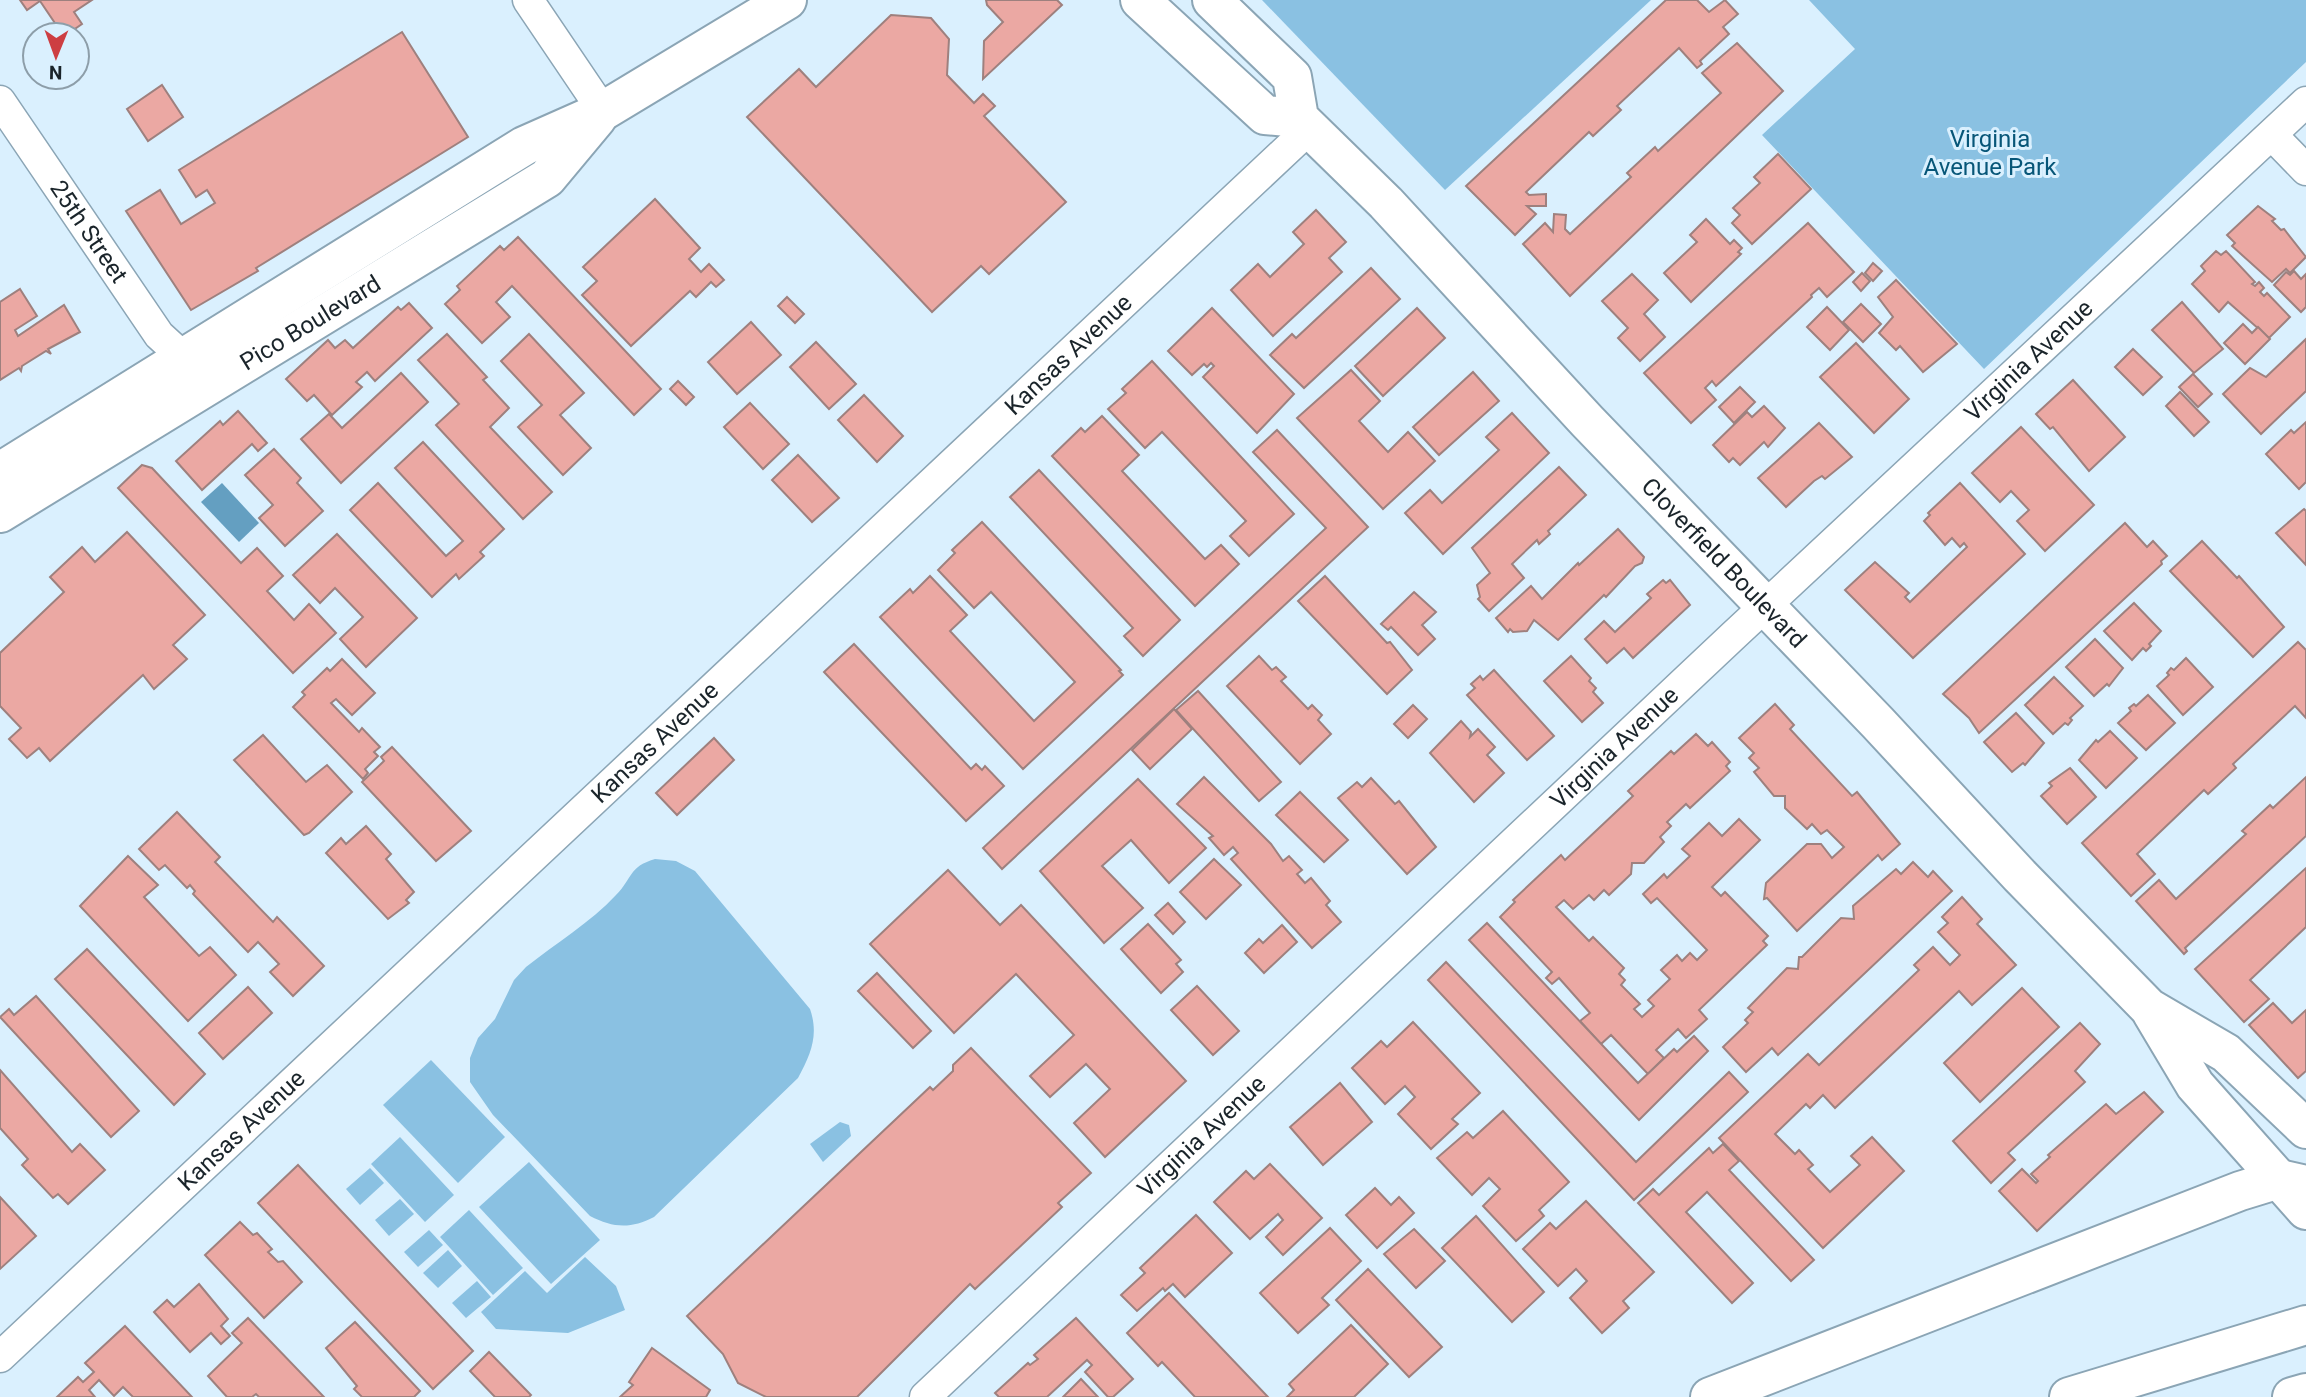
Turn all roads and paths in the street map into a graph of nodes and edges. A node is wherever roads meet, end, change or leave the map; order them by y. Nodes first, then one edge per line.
1 (528, 0) edge
2 (788, 0) edge
3 (1140, 0) edge
4 (1212, 0) edge
5 (0, 100) edge
6 (2306, 102) edge
7 (603, 111) junction
8 (1304, 123) junction
9 (2273, 135) junction
10 (2306, 170) edge
11 (183, 357) junction
12 (222, 378) junction
13 (4, 492) edge
14 (1765, 607) junction
15 (2149, 1008) junction
16 (2306, 1129) edge
17 (2292, 1182) edge
18 (2306, 1210) edge
19 (2306, 1325) edge
20 (0, 1357) edge
21 (2306, 1393) edge
22 (925, 1397) edge
23 (1710, 1397) edge
24 (2069, 1397) edge
25 (2292, 1397) edge

1 - 7 street
2 - 7 main road, Pico Boulevard
3 - 8 main road
4 - 8 main road
5 - 11 street, 25th Street
6 - 9 street, Virginia Avenue
7 - 11 main road, Pico Boulevard
7 - 12 main road, Pico Boulevard
8 - 14 main road, Cloverfield Boulevard
8 - 20 street, Kansas Avenue
9 - 10 street
9 - 14 street, Virginia Avenue
11 - 12 main road
11 - 13 main road, Pico Boulevard
12 - 13 main road, Pico Boulevard
14 - 15 main road, Cloverfield Boulevard
14 - 22 street, Virginia Avenue
15 - 16 main road, Cloverfield Boulevard
15 - 17 main road, Cloverfield Boulevard
17 - 18 main road, Cloverfield Boulevard
17 - 23 main road
19 - 24 main road
21 - 25 main road

